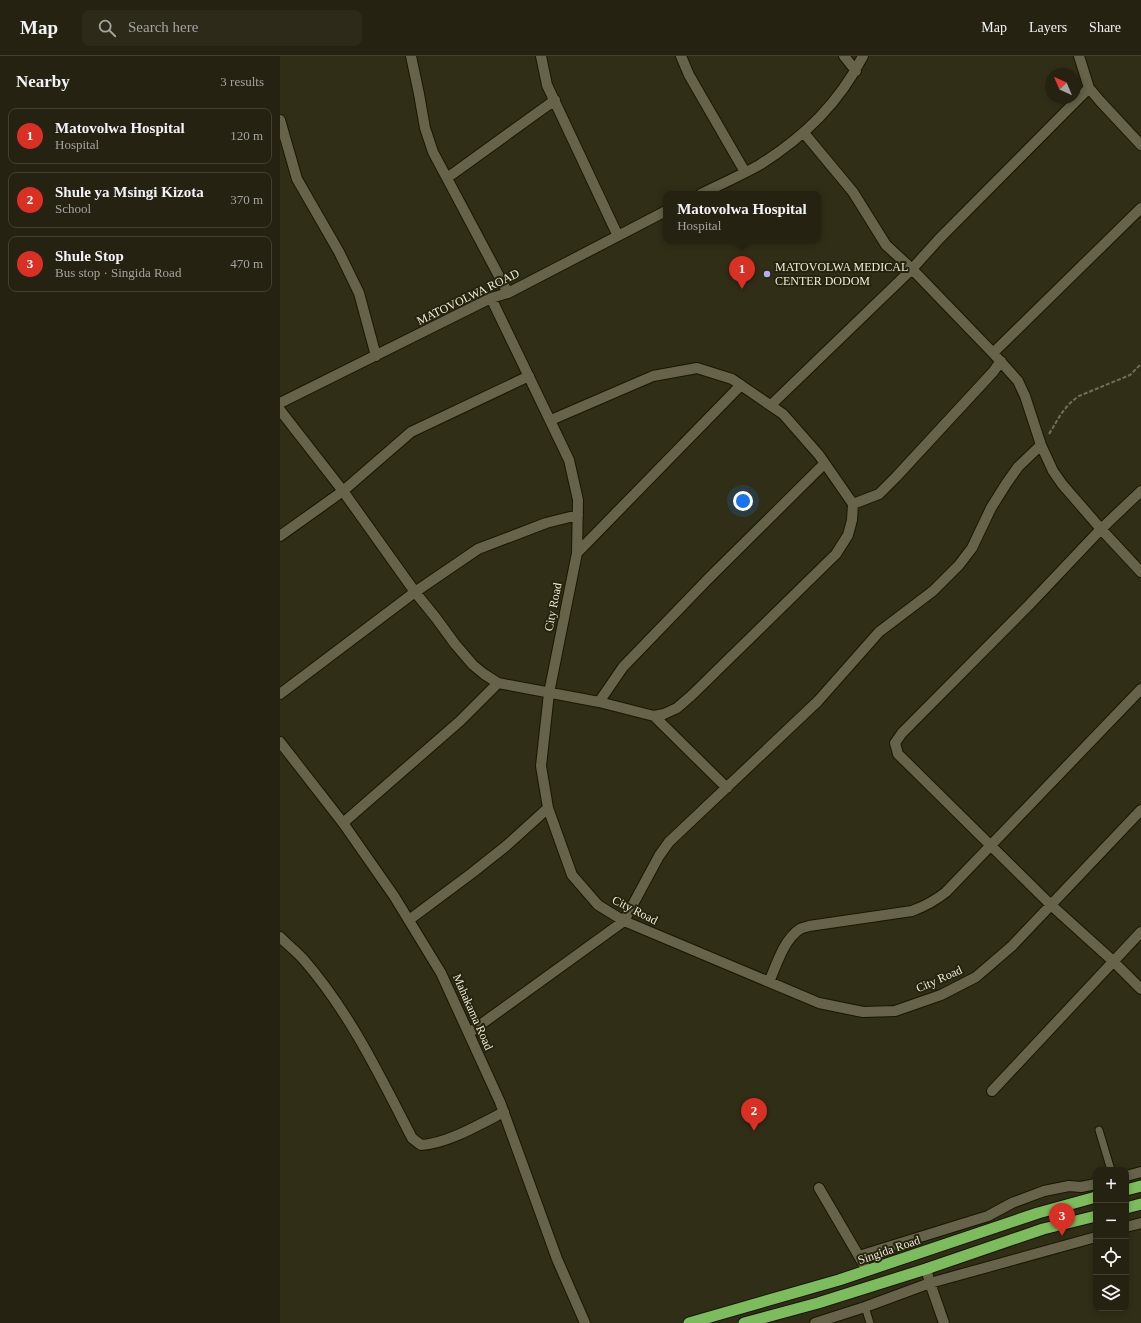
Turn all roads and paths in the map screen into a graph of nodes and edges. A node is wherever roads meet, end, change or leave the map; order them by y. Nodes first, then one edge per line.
1 (411, 56) edge
2 (541, 56) edge
3 (681, 56) edge
4 (844, 56) edge
5 (863, 56) edge
6 (1079, 56) edge
7 (856, 71) junction
8 (1089, 88) junction
9 (555, 100) junction
10 (280, 120) edge
11 (804, 133) junction
12 (1141, 145) edge
13 (745, 172) junction
14 (447, 178) junction
15 (707, 191) edge
16 (1141, 208) edge
17 (663, 213) edge
18 (618, 236) junction
19 (912, 270) junction
20 (508, 293) junction
21 (491, 298) junction
22 (993, 353) junction
23 (376, 356) junction
24 (1001, 361) junction
25 (1141, 364) edge
26 (529, 376) junction
27 (741, 385) junction
28 (280, 403) edge
29 (771, 405) junction
30 (280, 410) edge
31 (550, 420) junction
32 (1041, 445) junction
33 (824, 464) junction
34 (343, 491) junction
35 (1141, 491) edge
36 (853, 504) junction
37 (578, 515) junction
38 (1101, 529) junction
39 (280, 536) edge
40 (577, 553) junction
41 (1141, 572) edge
42 (415, 592) junction
43 (498, 683) junction
44 (1141, 688) edge
45 (549, 693) junction
46 (280, 694) edge
47 (599, 702) junction
48 (654, 716) junction
49 (280, 742) edge
50 (727, 788) junction
51 (548, 808) junction
52 (1141, 810) edge
53 (343, 823) junction
54 (990, 845) junction
55 (1052, 905) junction
56 (409, 920) junction
57 (624, 921) junction
58 (1141, 932) edge
59 (280, 937) edge
60 (1113, 961) junction
61 (769, 982) junction
62 (1141, 989) edge
63 (469, 1033) junction
64 (992, 1091) dead end
65 (504, 1112) junction
66 (1099, 1130) dead end
67 (1110, 1167) edge
68 (1141, 1172) edge
69 (1129, 1175) edge
70 (1093, 1185) edge
71 (1141, 1186) edge
72 (819, 1188) dead end
73 (1129, 1189) edge
74 (1093, 1199) edge
75 (1141, 1204) edge
76 (1129, 1207) edge
77 (1093, 1217) edge
78 (1141, 1223) edge
79 (1129, 1226) edge
80 (1093, 1238) edge
81 (859, 1256) junction
82 (926, 1269) junction
83 (868, 1270) junction
84 (930, 1283) junction
85 (865, 1307) junction
86 (585, 1323) edge
87 (689, 1323) edge
88 (744, 1323) edge
89 (816, 1323) edge
90 (870, 1323) edge
91 (944, 1323) edge

1 - 14 street
2 - 9 street
3 - 13 street
4 - 7 street
5 - 7 street
6 - 8 street
7 - 11 street
8 - 12 street
8 - 19 street
9 - 14 street
9 - 18 street
10 - 23 street
11 - 13 street
11 - 19 street
13 - 15 street
14 - 20 street
16 - 22 street
17 - 18 street, MATOVOLWA ROAD
18 - 20 street, MATOVOLWA ROAD
19 - 22 street
19 - 29 street
20 - 21 street, MATOVOLWA ROAD
21 - 23 street, MATOVOLWA ROAD
21 - 26 street, City Road
22 - 24 street
23 - 28 street, MATOVOLWA ROAD
24 - 32 street
24 - 36 street
25 - 32 path
26 - 31 street, City Road
26 - 34 street
27 - 29 street
27 - 31 street
27 - 40 street
29 - 33 street
30 - 34 street
31 - 37 street, City Road
32 - 38 street
32 - 50 street
33 - 36 street
33 - 47 street
34 - 39 street
34 - 42 street
35 - 38 street
36 - 48 street
37 - 40 street, City Road
37 - 42 street
38 - 41 street
38 - 54 street
40 - 45 street, City Road
42 - 43 street
42 - 46 street
43 - 45 street
43 - 53 street
44 - 54 street
45 - 47 street
45 - 51 street, City Road
47 - 48 street
48 - 50 street
49 - 53 street, Mahakama Road
50 - 57 street
51 - 56 street
51 - 57 street, City Road
52 - 55 street, City Road
53 - 56 street, Mahakama Road
54 - 55 street
54 - 61 street
55 - 60 street
55 - 61 street, City Road
56 - 63 street, Mahakama Road
57 - 61 street, City Road
57 - 63 street
58 - 60 street
59 - 65 street
60 - 62 street
60 - 64 street
63 - 65 street, Mahakama Road
65 - 86 street, Mahakama Road
66 - 67 lane
68 - 69 street
70 - 81 street
71 - 73 highway
72 - 81 street
74 - 83 highway, Singida Road
75 - 76 highway
77 - 82 highway
78 - 79 street
80 - 84 street
81 - 83 street
82 - 84 street
82 - 88 highway
83 - 87 highway, Singida Road
84 - 85 street
84 - 91 street
85 - 89 street
85 - 90 lane

